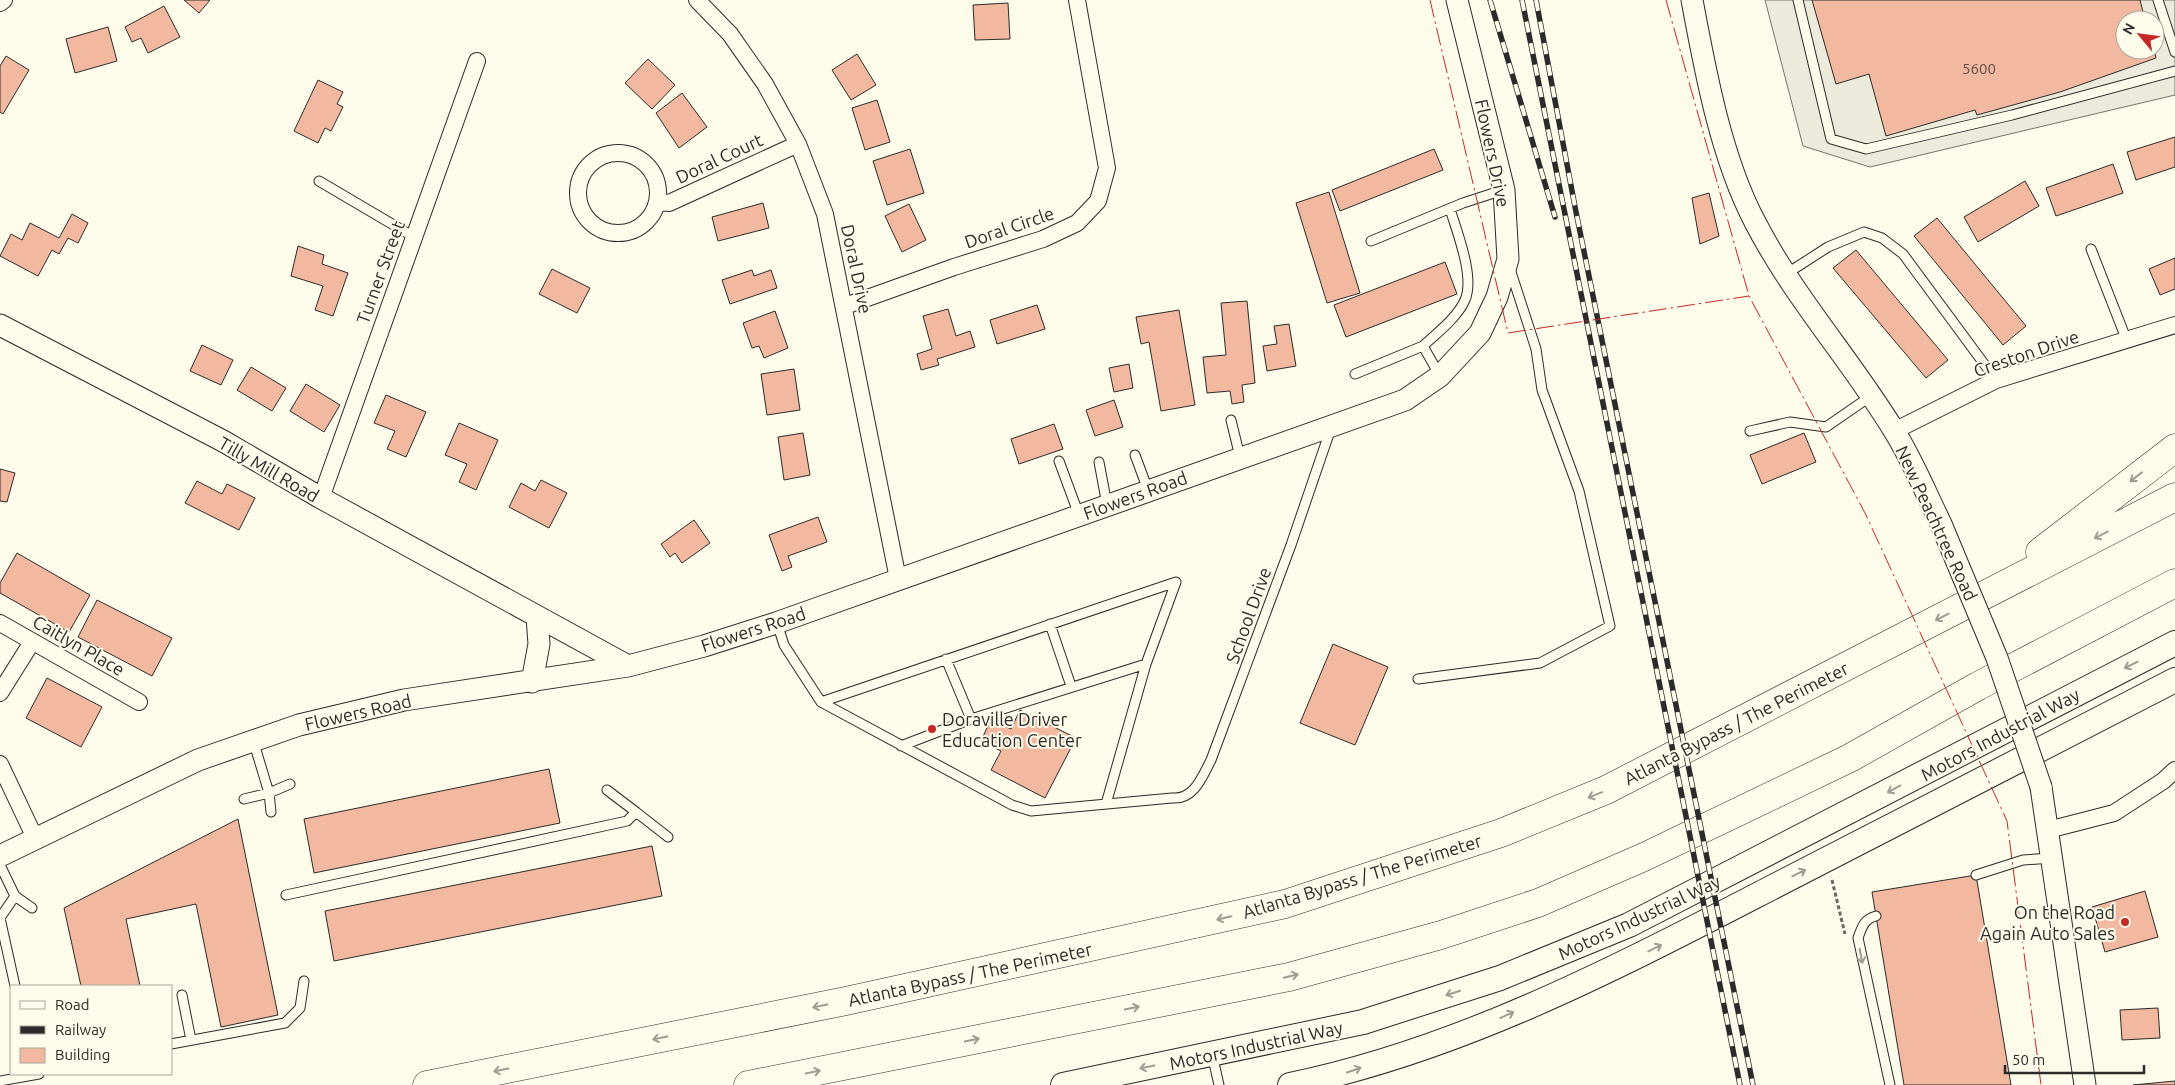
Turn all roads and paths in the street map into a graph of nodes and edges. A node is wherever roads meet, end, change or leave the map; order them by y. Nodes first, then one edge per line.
1 (4, 0) edge
2 (697, 0) edge
3 (1077, 0) edge
4 (1457, 0) edge
5 (1692, 0) edge
6 (1798, 0) edge
7 (2158, 0) edge
8 (0, 3) edge
9 (2175, 52) edge
10 (477, 61) dead end
11 (2175, 71) edge
12 (798, 144) junction
13 (319, 181) dead end
14 (1504, 190) junction
15 (656, 202) junction
16 (1450, 209) junction
17 (414, 237) junction
18 (1371, 241) dead end
19 (2091, 249) dead end
20 (1508, 259) junction
21 (1786, 274) junction
22 (845, 306) junction
23 (0, 324) edge
24 (2175, 325) edge
25 (1480, 333) joint
26 (2126, 341) junction
27 (1423, 346) junction
28 (1355, 374) dead end
29 (1440, 376) junction
30 (1996, 380) junction
31 (1871, 396) junction
32 (1231, 420) dead end
33 (1332, 425) junction
34 (1894, 431) junction
35 (1750, 432) dead end
36 (2175, 448) edge
37 (1135, 455) dead end
38 (1240, 458) junction
39 (1059, 461) dead end
40 (1099, 462) dead end
41 (1148, 490) junction
42 (2175, 496) edge
43 (320, 498) junction
44 (1107, 505) junction
45 (1079, 515) junction
46 (898, 579) junction
47 (2175, 583) edge
48 (1985, 595) junction
49 (537, 617) junction
50 (0, 622) edge
51 (776, 623) junction
52 (1050, 624) junction
53 (32, 642) junction
54 (2175, 643) edge
55 (946, 659) junction
56 (1146, 664) junction
57 (628, 666) junction
58 (1418, 680) dead end
59 (2175, 680) edge
60 (532, 682) junction
61 (1071, 686) junction
62 (0, 693) edge
63 (139, 702) dead end
64 (821, 702) junction
65 (971, 718) junction
66 (253, 740) junction
67 (900, 746) junction
68 (0, 764) edge
69 (2175, 770) edge
70 (290, 784) dead end
71 (607, 790) dead end
72 (268, 793) junction
73 (244, 799) dead end
74 (1106, 804) junction
75 (271, 812) dead end
76 (636, 812) junction
77 (2048, 830) junction
78 (668, 837) dead end
79 (35, 838) junction
80 (0, 856) edge
81 (2052, 858) junction
82 (0, 866) edge
83 (1976, 875) dead end
84 (1831, 876) dead end
85 (286, 895) dead end
86 (14, 896) junction
87 (32, 908) dead end
88 (1876, 916) dead end
89 (1859, 945) junction
90 (304, 981) dead end
91 (15, 985) edge
92 (182, 995) dead end
93 (191, 1040) junction
94 (172, 1044) edge
95 (1212, 1054) junction
96 (31, 1075) edge
97 (0, 1081) edge
98 (426, 1085) edge
99 (748, 1085) edge
100 (1063, 1085) edge
101 (1219, 1085) edge
102 (1290, 1085) edge
103 (1890, 1085) edge
104 (2085, 1085) edge

1 - 8 street
2 - 12 street, Doral Drive
3 - 22 street, Doral Circle
4 - 14 street, Flowers Drive
5 - 21 street, New Peachtree Road
6 - 11 lane
7 - 9 lane
10 - 17 street, Turner Street
12 - 15 street, Doral Court
12 - 22 street, Doral Drive
13 - 17 lane
14 - 16 lane
14 - 20 street, Flowers Drive
15 - 15 street, Doral Court
16 - 18 lane
16 - 27 lane
17 - 43 street, Turner Street
19 - 26 lane
20 - 25 street, Flowers Drive
20 - 58 lane
21 - 30 lane
21 - 31 street, New Peachtree Road
22 - 46 street, Doral Drive
23 - 43 street, Tilly Mill Road
24 - 26 street, Creston Drive
25 - 29 street, Flowers Road
26 - 30 street, Creston Drive
27 - 28 lane
27 - 29 lane
29 - 33 street, Flowers Road
30 - 34 street, Creston Drive
31 - 34 street, New Peachtree Road
31 - 35 lane
32 - 38 lane
33 - 38 street, Flowers Road
33 - 74 lane, School Drive
34 - 77 street, New Peachtree Road, bridge
36 -> 48 highway
37 - 41 lane
38 - 41 street, Flowers Road
39 - 45 lane
40 - 44 lane
41 - 44 street, Flowers Road
42 -> 48 highway, Atlanta Bypass / The Perimeter
43 - 49 street, Tilly Mill Road
44 - 45 street, Flowers Road
45 - 46 street, Flowers Road
46 - 51 street, Flowers Road
99 -> 47 highway
48 -> 98 highway, Atlanta Bypass / The Perimeter
49 - 57 street, Tilly Mill Road
49 - 60 street
50 - 53 street, Caitlyn Place
51 - 57 street, Flowers Road
51 - 64 lane
52 - 55 lane
52 - 56 lane
52 - 61 lane
53 - 62 street
53 - 63 street, Caitlyn Place
54 -> 95 main road, Motors Industrial Way
55 - 64 lane
55 - 65 lane
56 - 61 lane
56 - 74 lane
57 - 60 street, Flowers Road
102 -> 59 main road, Motors Industrial Way
60 - 66 street, Flowers Road
61 - 65 lane
64 - 67 lane, School Drive
65 - 67 lane
66 - 72 lane
66 - 79 street, Flowers Road
67 - 74 lane, School Drive
68 - 79 street
69 - 77 street
70 - 72 lane
71 - 76 lane
72 - 73 lane
72 - 75 lane
76 - 78 lane
76 - 85 lane
77 - 81 street, New Peachtree Road
79 - 80 street, Flowers Road
81 - 83 lane
81 - 104 street, New Peachtree Road
82 - 86 lane
84 - 89 path
86 - 87 lane
86 - 91 lane
88 - 89 lane
89 -> 103 lane
90 - 93 lane
92 - 93 lane
93 - 94 lane
95 -> 100 main road, Motors Industrial Way
95 - 101 lane
96 - 97 lane

